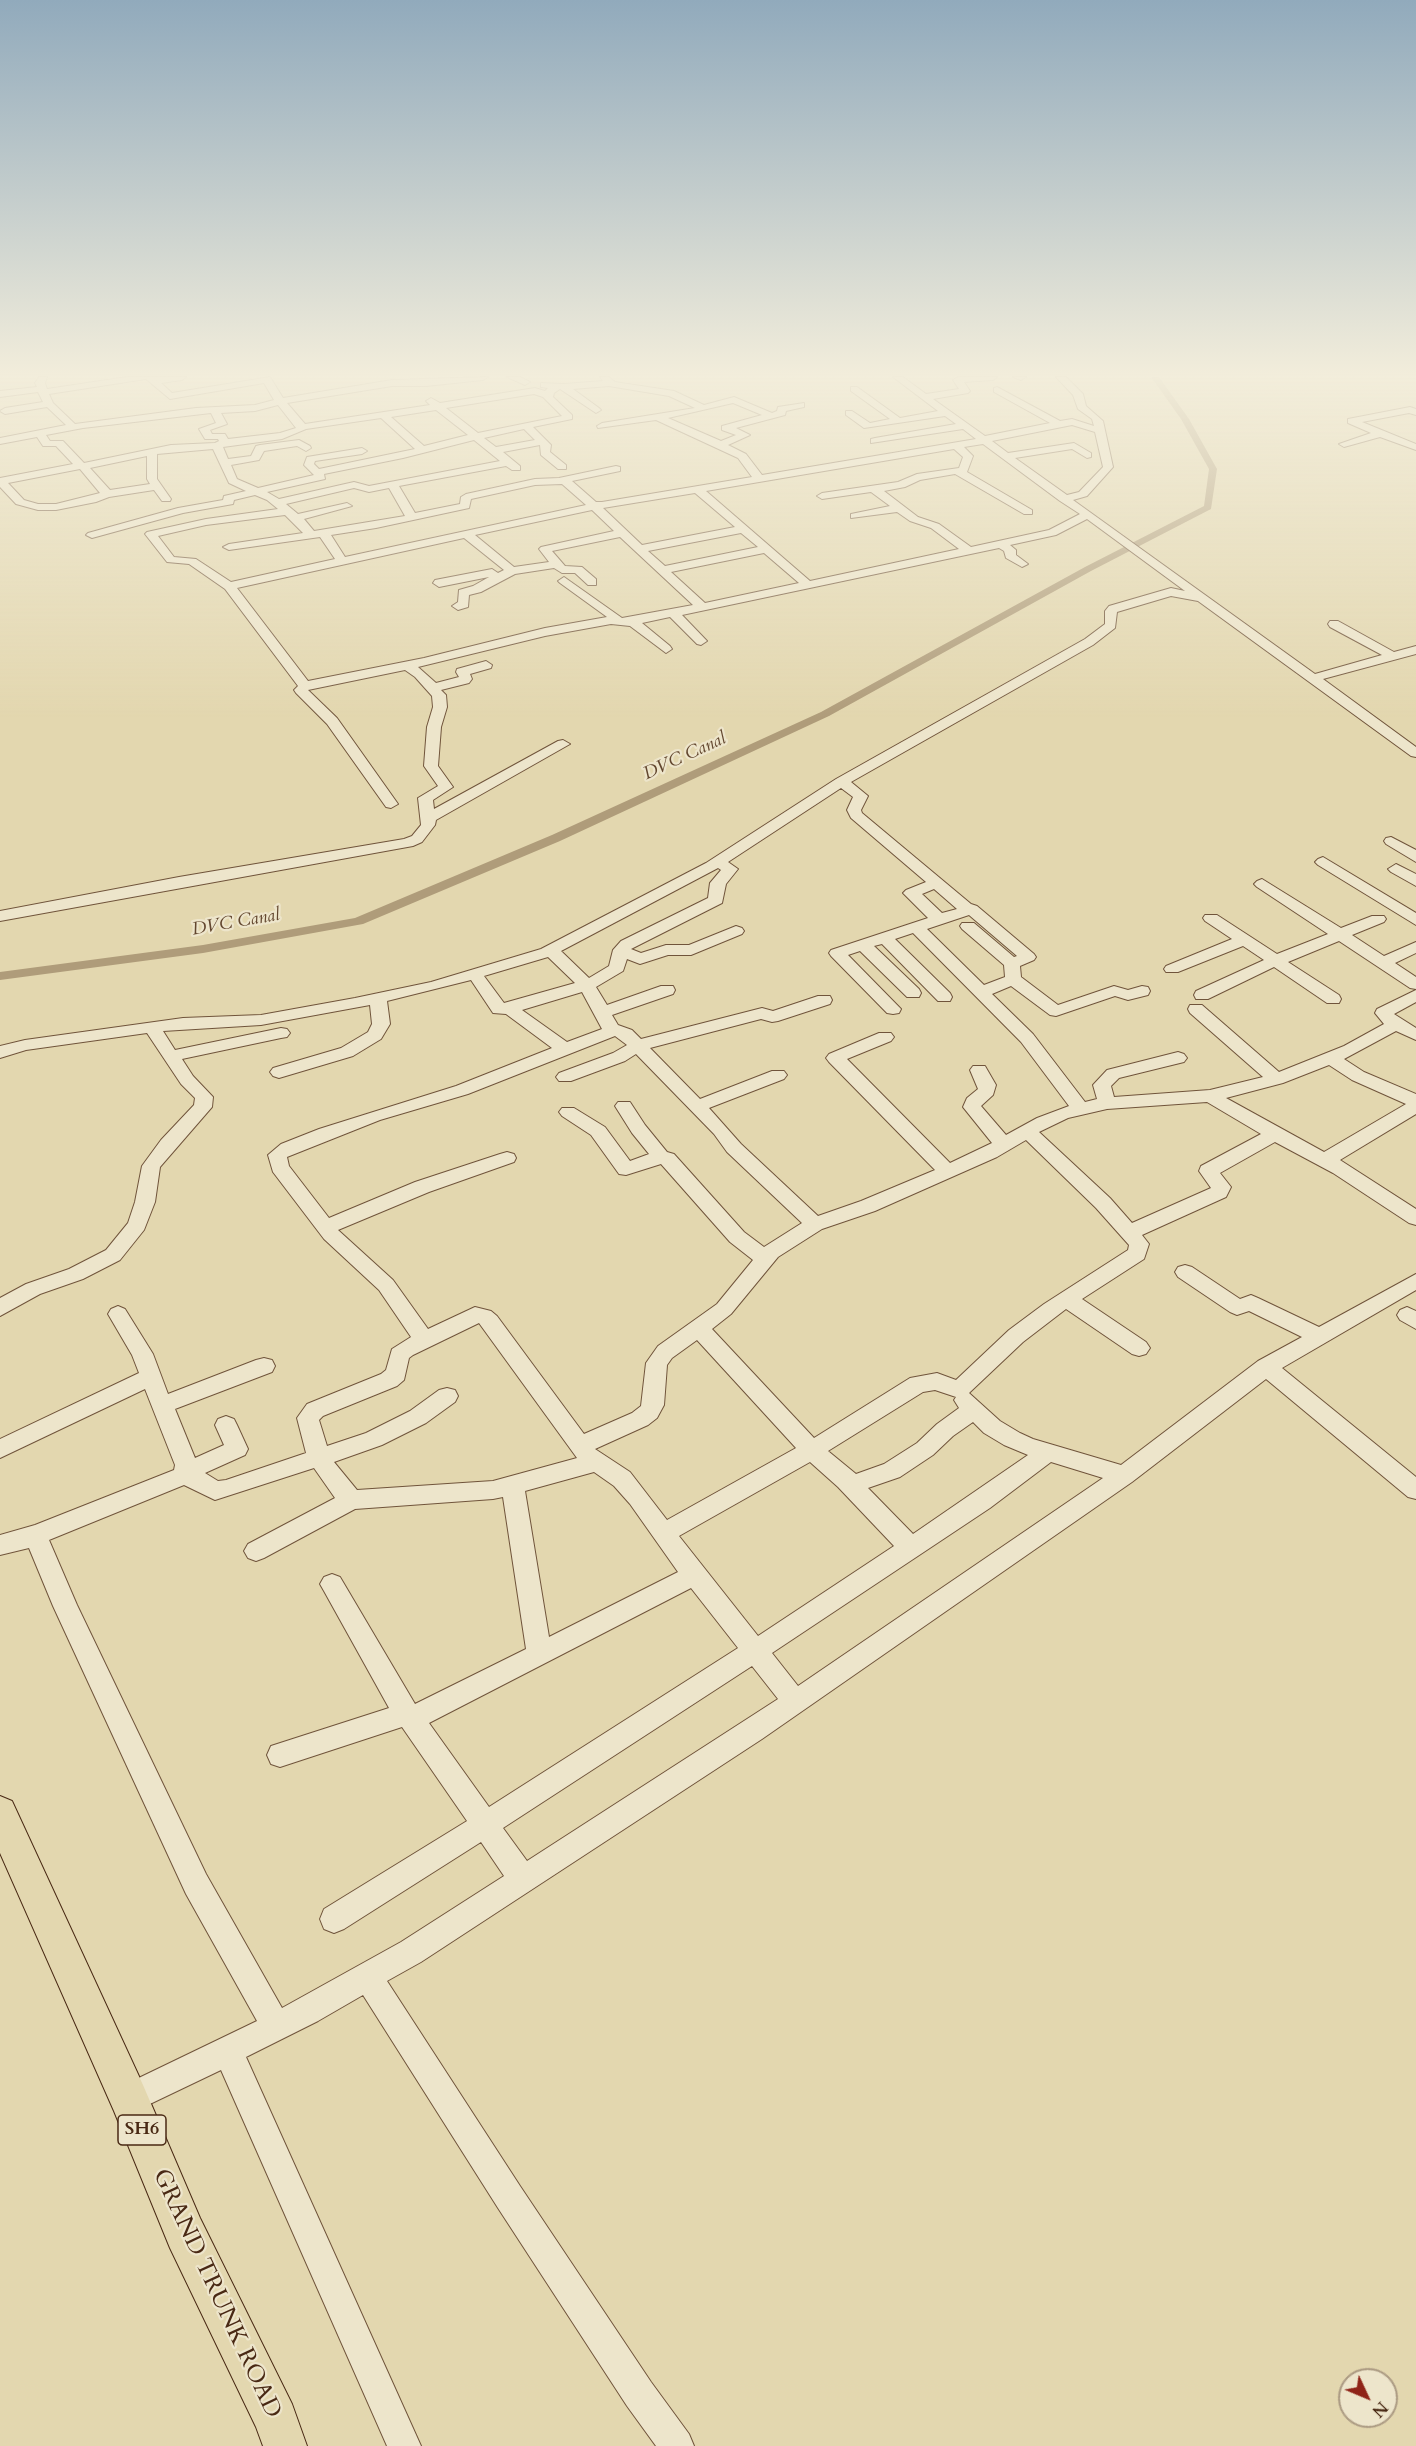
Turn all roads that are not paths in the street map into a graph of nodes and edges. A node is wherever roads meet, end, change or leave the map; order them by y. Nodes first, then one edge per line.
1 (9, 491) edge
2 (104, 491) edge
3 (124, 491) edge
4 (160, 491) edge
5 (257, 491) joint
6 (328, 491) edge
7 (396, 491) edge
8 (493, 491) edge
9 (576, 491) edge
10 (683, 491) edge
11 (699, 491) edge
12 (849, 491) edge
13 (879, 491) edge
14 (992, 491) edge
15 (1053, 491) edge
16 (1086, 491) edge
17 (107, 494) junction
18 (822, 496) dead end
19 (886, 497) junction
20 (166, 499) dead end
21 (1064, 499) junction
22 (278, 503) junction
23 (851, 504) dead end
24 (593, 505) junction
25 (347, 506) dead end
26 (900, 508) junction
27 (1028, 512) dead end
28 (292, 515) junction
29 (855, 516) dead end
30 (1088, 516) junction
31 (411, 517) junction
32 (218, 520) junction
33 (141, 523) junction
34 (743, 529) junction
35 (317, 533) junction
36 (621, 533) junction
37 (152, 534) junction
38 (468, 534) junction
39 (92, 535) dead end
40 (374, 540) junction
41 (246, 544) junction
42 (1001, 544) junction
43 (229, 547) dead end
44 (639, 549) junction
45 (766, 549) junction
46 (969, 550) junction
47 (343, 562) junction
48 (557, 564) junction
49 (1022, 564) dead end
50 (662, 570) junction
51 (512, 571) junction
52 (492, 573) dead end
53 (564, 581) dead end
54 (592, 582) dead end
55 (439, 583) dead end
56 (808, 585) junction
57 (229, 586) junction
58 (1203, 598) junction
59 (458, 606) dead end
60 (701, 606) junction
61 (672, 613) junction
62 (615, 620) junction
63 (633, 622) junction
64 (1334, 624) dead end
65 (701, 641) dead end
66 (666, 649) dead end
67 (1416, 650) edge
68 (1392, 656) junction
69 (407, 665) junction
70 (486, 666) dead end
71 (1313, 678) junction
72 (305, 686) junction
73 (433, 688) junction
74 (564, 744) dead end
75 (1416, 753) edge
76 (841, 782) junction
77 (391, 804) dead end
78 (429, 818) junction
79 (1391, 841) dead end
80 (1416, 857) edge
81 (718, 862) junction
82 (1323, 862) dead end
83 (1396, 869) dead end
84 (1416, 881) edge
85 (937, 883) junction
86 (1262, 884) dead end
87 (0, 916) edge
88 (968, 918) junction
89 (1211, 918) dead end
90 (1378, 919) dead end
91 (939, 920) junction
92 (1416, 920) edge
93 (916, 927) junction
94 (736, 932) dead end
95 (1340, 934) junction
96 (884, 937) junction
97 (1245, 940) junction
98 (862, 944) junction
99 (1416, 947) edge
100 (550, 950) junction
101 (621, 950) junction
102 (1275, 961) junction
103 (1383, 962) junction
104 (1172, 969) dead end
105 (1012, 971) junction
106 (474, 973) junction
107 (1416, 984) edge
108 (586, 986) junction
109 (667, 990) dead end
110 (1142, 991) dead end
111 (913, 993) dead end
112 (982, 993) junction
113 (1416, 995) edge
114 (944, 997) dead end
115 (378, 998) junction
116 (1333, 999) dead end
117 (824, 1000) dead end
118 (509, 1008) junction
119 (892, 1009) dead end
120 (603, 1012) junction
121 (1396, 1024) junction
122 (152, 1028) junction
123 (613, 1031) junction
124 (281, 1033) dead end
125 (1416, 1035) edge
126 (885, 1037) dead end
127 (637, 1046) junction
128 (566, 1050) junction
129 (0, 1052) edge
130 (171, 1056) junction
131 (1329, 1057) junction
132 (1178, 1058) dead end
133 (979, 1070) dead end
134 (279, 1072) dead end
135 (778, 1075) dead end
136 (565, 1077) dead end
137 (1277, 1078) junction
138 (1210, 1096) junction
139 (1416, 1101) edge
140 (1107, 1103) junction
141 (624, 1106) dead end
142 (695, 1107) junction
143 (1416, 1107) edge
144 (1080, 1108) junction
145 (568, 1112) dead end
146 (1027, 1131) junction
147 (1275, 1134) junction
148 (1005, 1146) junction
149 (661, 1157) junction
150 (507, 1158) dead end
151 (1326, 1160) junction
152 (947, 1171) junction
153 (1416, 1218) edge
154 (815, 1224) junction
155 (326, 1227) junction
156 (1129, 1233) junction
157 (764, 1258) junction
158 (1185, 1272) dead end
159 (1416, 1281) edge
160 (1066, 1299) junction
161 (0, 1308) edge
162 (118, 1314) dead end
163 (699, 1329) junction
164 (1319, 1336) junction
165 (424, 1340) junction
166 (1139, 1348) dead end
167 (264, 1366) dead end
168 (1266, 1367) junction
169 (151, 1377) junction
170 (956, 1389) junction
171 (447, 1396) dead end
172 (162, 1405) junction
173 (973, 1410) junction
174 (226, 1425) dead end
175 (580, 1446) junction
176 (0, 1449) edge
177 (812, 1450) junction
178 (1049, 1452) junction
179 (319, 1458) junction
180 (597, 1462) junction
181 (1124, 1475) junction
182 (187, 1477) junction
183 (846, 1480) junction
184 (1412, 1482) edge
185 (513, 1486) junction
186 (352, 1499) junction
187 (664, 1533) junction
188 (35, 1535) junction
189 (0, 1545) edge
190 (911, 1548) junction
191 (256, 1551) dead end
192 (694, 1575) junction
193 (332, 1584) dead end
194 (755, 1651) junction
195 (539, 1654) junction
196 (795, 1701) junction
197 (412, 1719) junction
198 (280, 1755) dead end
199 (0, 1813) edge
200 (485, 1825) junction
201 (524, 1879) junction
202 (334, 1919) dead end
203 (369, 1977) junction
204 (277, 2027) junction
205 (228, 2052) junction
206 (129, 2099) junction
207 (285, 2446) edge
208 (404, 2446) edge
209 (677, 2446) edge

1 - 17 street
2 - 17 street
3 - 17 street
4 - 20 street
5 - 22 street
5 - 33 street
6 - 22 street
7 - 31 street
8 - 31 street
9 - 24 street
10 - 24 street
11 - 34 street
12 - 18 street
13 - 19 street
14 - 27 street
15 - 21 street
16 - 21 street
19 - 23 street
19 - 26 street
21 - 30 street
22 - 28 street
24 - 36 street
24 - 38 street
25 - 28 street
26 - 29 street
26 - 46 street
28 - 32 street
28 - 35 street
30 - 42 street
30 - 58 street
31 - 40 street
32 - 37 street
32 - 41 street
33 - 37 street
33 - 39 street
34 - 44 street
34 - 45 street
35 - 40 street
35 - 41 street
35 - 47 street
36 - 44 street
36 - 48 street
37 - 57 street
38 - 40 street
38 - 51 street
40 - 47 street
41 - 43 street
42 - 46 street
42 - 49 street
44 - 50 street
45 - 50 street
45 - 56 street
46 - 56 street
47 - 57 street
48 - 51 street
48 - 54 street
50 - 60 street
51 - 59 street
52 - 55 street
53 - 62 street
56 - 60 street
57 - 72 street
58 - 71 street
58 - 76 street
60 - 61 street
61 - 63 street
61 - 65 street
62 - 63 street
62 - 69 street
63 - 66 street
64 - 68 street
67 - 68 street
68 - 71 street
69 - 72 street
69 - 73 street
70 - 73 street
71 - 75 street
72 - 77 street
73 - 78 street
74 - 78 street
76 - 81 street
76 - 85 street
78 - 87 street
79 - 80 street
81 - 100 street
81 - 101 street
82 - 92 street
83 - 84 street
85 - 88 street
85 - 91 street
86 - 95 street
88 - 91 street
88 - 105 street
89 - 97 street
90 - 95 street
91 - 93 street
93 - 96 street
93 - 112 street
94 - 101 street
95 - 102 street
95 - 103 street
96 - 98 street
96 - 114 street
97 - 102 street
97 - 104 street
98 - 111 street
98 - 119 street
99 - 103 street
100 - 106 street
100 - 108 street
101 - 108 street
102 - 116 street
102 - 137 street
103 - 107 street
105 - 110 street
105 - 112 street
106 - 115 street
106 - 118 street
108 - 118 street
108 - 120 street
109 - 120 street
112 - 144 street
113 - 121 street
115 - 122 street
115 - 134 street
117 - 127 street
118 - 128 street
120 - 123 street
121 - 125 street
121 - 131 street
122 - 129 street
122 - 130 street
123 - 127 street
123 - 128 street
124 - 130 street
126 - 152 street
127 - 136 street
127 - 142 street
128 - 155 street
130 - 161 street
131 - 137 street
131 - 139 street
132 - 140 street
133 - 148 street
135 - 142 street
137 - 138 street
138 - 140 street
138 - 147 street
140 - 144 street
141 - 149 street
142 - 154 street
143 - 151 street
144 - 146 street
145 - 149 street
146 - 148 street
146 - 156 street
147 - 151 street
147 - 156 street
148 - 152 street
149 - 157 street
150 - 155 street
151 - 153 street
152 - 154 street
154 - 157 street
155 - 165 street
156 - 160 street
157 - 163 street
158 - 164 street
159 - 164 street
160 - 166 street
160 - 170 street
162 - 169 street
163 - 175 street
163 - 177 street
164 - 168 street
165 - 175 street
165 - 179 street
167 - 172 street
168 - 181 street
168 - 184 street
169 - 172 street
169 - 176 street
170 - 173 street
170 - 177 street
171 - 179 street
172 - 182 street
173 - 178 street
173 - 183 street
174 - 182 street
175 - 180 street
177 - 183 street
177 - 187 street
178 - 181 street
178 - 190 street
179 - 182 street
179 - 186 street
180 - 185 street
180 - 187 street
181 - 196 street
182 - 188 street
183 - 190 street
185 - 186 street
185 - 195 street
186 - 191 street
187 - 192 street
188 - 189 street
188 - 204 street
190 - 194 street
192 - 194 street
192 - 195 street
193 - 197 street
194 - 196 street
194 - 200 street
195 - 197 street
196 - 201 street
197 - 198 street
197 - 200 street
199 - 206 main road, GRAND TRUNK ROAD / SH6
200 - 201 street
200 - 202 street
201 - 203 street
203 - 204 street
203 - 209 street
204 - 205 street
205 - 206 street
205 - 208 street
206 - 207 main road, GRAND TRUNK ROAD / SH6

